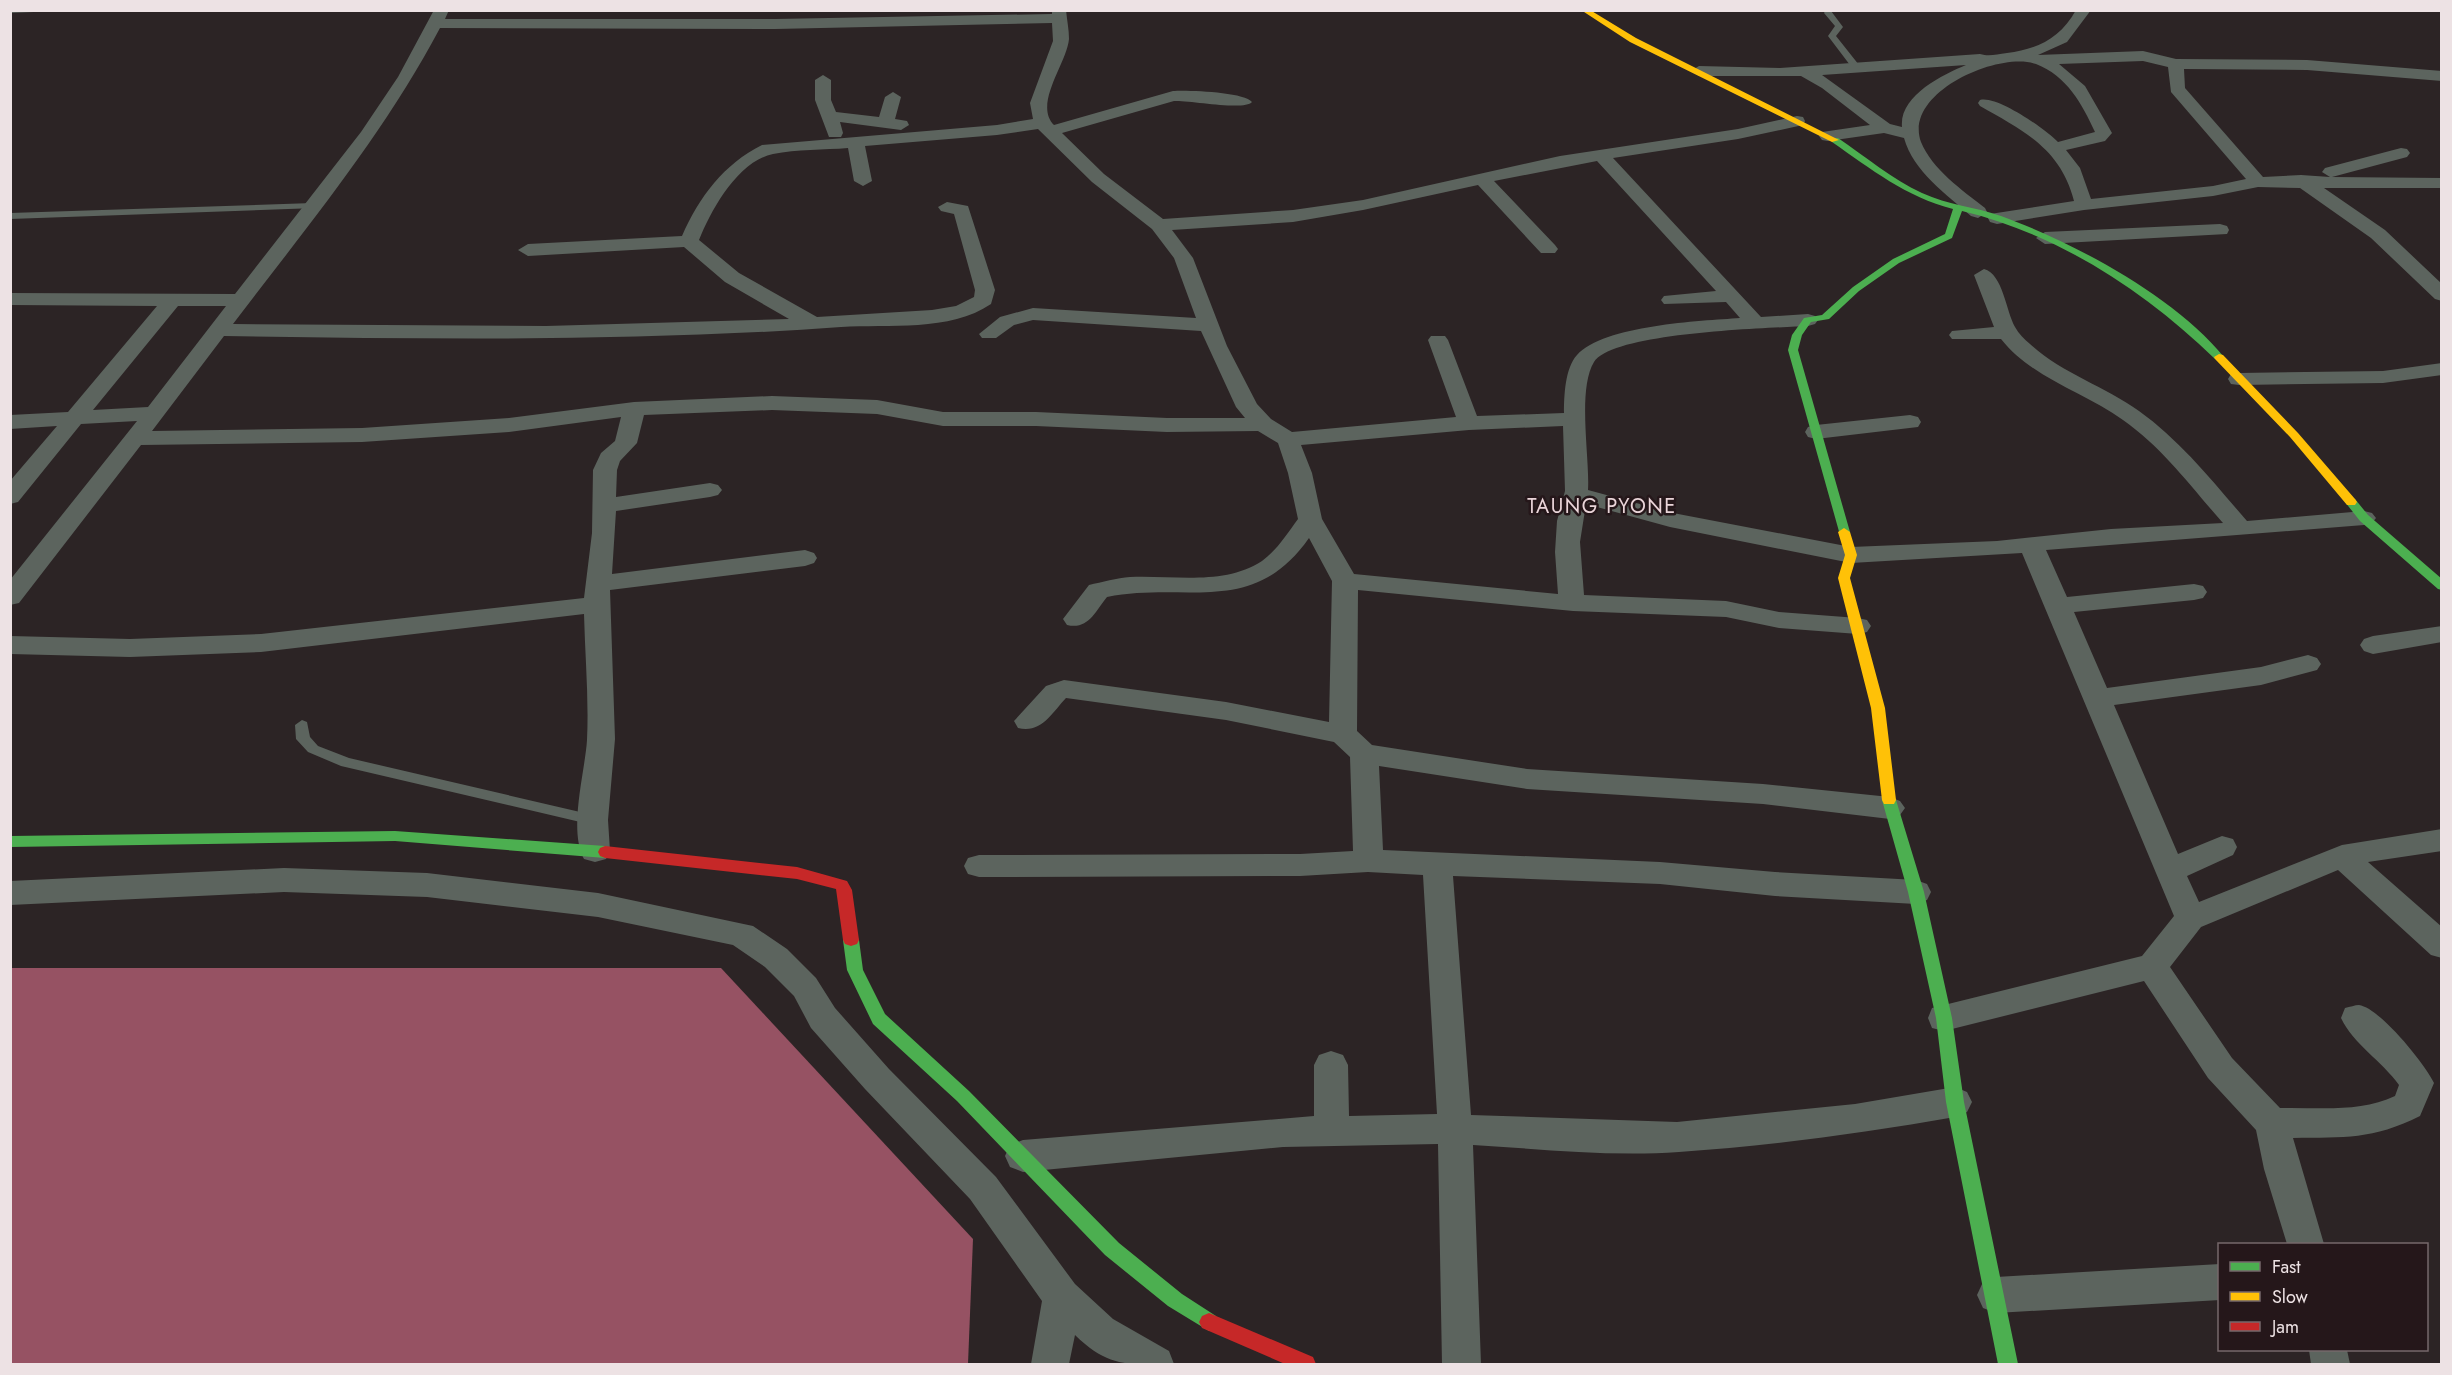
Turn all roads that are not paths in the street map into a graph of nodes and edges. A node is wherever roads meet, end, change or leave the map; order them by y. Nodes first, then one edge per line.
1 (10, 10) edge
2 (78, 10) edge
3 (1584, 10) edge
4 (2084, 10) edge
5 (1828, 13) dead end
6 (1059, 14) edge
7 (730, 16) edge
8 (438, 17) edge
9 (2030, 57) junction
10 (1995, 58) junction
11 (2176, 64) junction
12 (1856, 67) junction
13 (1700, 71) junction
14 (1805, 72) junction
15 (2442, 76) edge
16 (823, 80) dead end
17 (893, 97) dead end
18 (1244, 102) dead end
19 (1986, 103) dead end
20 (828, 116) junction
21 (1797, 121) junction
22 (885, 124) junction
23 (1047, 127) junction
24 (1884, 128) junction
25 (954, 132) junction
26 (1911, 135) junction
27 (1828, 136) junction
28 (847, 141) junction
29 (2057, 147) junction
30 (2402, 153) dead end
31 (1601, 155) junction
32 (1482, 179) junction
33 (2301, 180) junction
34 (863, 181) dead end
35 (2258, 182) junction
36 (2442, 183) edge
37 (2084, 205) junction
38 (313, 206) junction
39 (947, 207) dead end
40 (1958, 208) junction
41 (1978, 212) junction
42 (10, 216) edge
43 (1997, 218) junction
44 (1159, 225) junction
45 (2220, 230) dead end
46 (2045, 238) junction
47 (689, 241) junction
48 (1548, 249) dead end
49 (528, 250) dead end
50 (1984, 275) dead end
51 (2442, 295) edge
52 (1732, 296) junction
53 (10, 299) edge
54 (171, 300) junction
55 (240, 300) junction
56 (1671, 300) dead end
57 (1808, 320) junction
58 (815, 324) junction
59 (1757, 324) junction
60 (1209, 325) junction
61 (217, 330) junction
62 (2007, 332) junction
63 (989, 334) dead end
64 (1959, 335) dead end
65 (1438, 340) dead end
66 (2442, 369) edge
67 (2239, 379) junction
68 (634, 409) junction
69 (155, 413) junction
70 (74, 417) junction
71 (1575, 419) junction
72 (10, 422) edge
73 (1910, 422) dead end
74 (1469, 423) junction
75 (1263, 424) junction
76 (1816, 432) junction
77 (135, 439) junction
78 (1288, 439) junction
79 (710, 490) dead end
80 (1577, 494) junction
81 (10, 497) edge
82 (603, 506) junction
83 (2364, 518) junction
84 (1310, 519) junction
85 (2241, 529) junction
86 (2031, 545) junction
87 (1851, 555) junction
88 (805, 558) dead end
89 (1344, 581) junction
90 (2442, 586) edge
91 (2194, 592) dead end
92 (598, 594) junction
93 (10, 597) edge
94 (1573, 603) junction
95 (2058, 606) junction
96 (1076, 619) dead end
97 (1858, 626) junction
98 (2442, 634) edge
99 (10, 645) edge
100 (2373, 645) dead end
101 (2308, 664) dead end
102 (2097, 698) junction
103 (1028, 721) dead end
104 (302, 725) dead end
105 (1343, 734) junction
106 (1364, 754) junction
107 (1890, 808) junction
108 (593, 820) junction
109 (2442, 840) edge
110 (10, 842) edge
111 (2222, 847) dead end
112 (595, 851) junction
113 (2342, 856) junction
114 (1368, 861) junction
115 (1437, 864) junction
116 (979, 866) dead end
117 (2169, 871) junction
118 (1916, 892) junction
119 (10, 893) edge
120 (2190, 918) junction
121 (2442, 946) edge
122 (2152, 966) junction
123 (1944, 1018) junction
124 (2357, 1018) dead end
125 (1331, 1065) dead end
126 (1955, 1102) junction
127 (2272, 1123) junction
128 (1455, 1129) junction
129 (1332, 1131) junction
130 (1023, 1156) junction
131 (2305, 1243) edge
132 (2218, 1282) edge
133 (1996, 1295) junction
134 (1062, 1297) junction
135 (1050, 1365) edge
136 (1155, 1365) edge
137 (1306, 1365) edge
138 (1462, 1365) edge
139 (2008, 1365) edge

1 - 2 lane
3 - 13 street
4 - 9 street
5 - 12 lane
6 - 7 street
6 - 23 street
7 - 8 street
8 - 38 street
9 - 10 street
9 - 11 street
9 - 29 street
10 - 12 street
10 - 26 street
11 - 15 street
11 - 35 street
12 - 14 street
13 - 14 street
13 - 21 street
14 - 24 street
16 - 20 street
17 - 22 street
18 - 23 street
19 - 29 street
20 - 22 street
20 - 28 street
21 - 27 street
21 - 31 street
22 - 25 street
23 - 25 street
23 - 44 street
24 - 26 street
24 - 27 street
25 - 28 street
26 - 41 street
27 - 40 street
28 - 34 street
28 - 47 street
29 - 37 street
30 - 33 street
31 - 32 street
31 - 52 street
32 - 44 street
32 - 48 street
33 - 35 street
33 - 36 street
33 - 51 street
35 - 37 street
37 - 43 street
38 - 42 lane
38 - 55 street
39 - 58 street
40 - 41 street
40 - 57 street
41 - 43 street
43 - 46 street
44 - 60 street
45 - 46 street
46 - 67 street
47 - 49 street
47 - 58 street
50 - 62 street
52 - 56 street
52 - 59 street
53 - 54 street
54 - 55 street
54 - 70 street
55 - 61 street
57 - 59 street
57 - 76 street
58 - 61 street
59 - 71 street
60 - 63 street
60 - 75 street
61 - 69 street
62 - 64 street
62 - 85 street
65 - 74 street
66 - 67 street
67 - 83 street
68 - 75 street
68 - 77 street
68 - 82 street
69 - 70 street
69 - 77 street
70 - 72 street
70 - 81 street
71 - 74 street
71 - 80 street
73 - 76 street
74 - 78 street
75 - 78 street
76 - 87 street
77 - 93 street
78 - 84 street
79 - 82 street
80 - 87 street
80 - 94 street
82 - 92 street
83 - 85 street
83 - 90 street
84 - 89 street
84 - 96 street
85 - 86 street
86 - 87 street
86 - 95 street
87 - 97 street
88 - 92 street
89 - 94 street
89 - 105 street
91 - 95 street
92 - 99 street
92 - 108 street
94 - 97 street
95 - 102 street
97 - 107 street
98 - 100 street
101 - 102 street
102 - 117 street
103 - 105 street
104 - 108 lane
105 - 106 street
106 - 107 street
106 - 114 street
107 - 118 street
108 - 112 street
109 - 113 street
110 - 112 street
111 - 117 street
112 - 130 street
113 - 120 street
113 - 121 street
114 - 115 street
114 - 116 street
115 - 118 street
115 - 128 street
117 - 120 street
118 - 123 street
119 - 134 street
120 - 122 street
122 - 123 street
122 - 127 street
123 - 126 street
124 - 127 street
125 - 129 street
126 - 128 street
126 - 133 street
127 - 131 street
128 - 129 street
128 - 138 street
129 - 130 street
130 - 137 street
132 - 133 street
133 - 139 street
134 - 135 street
134 - 136 street

